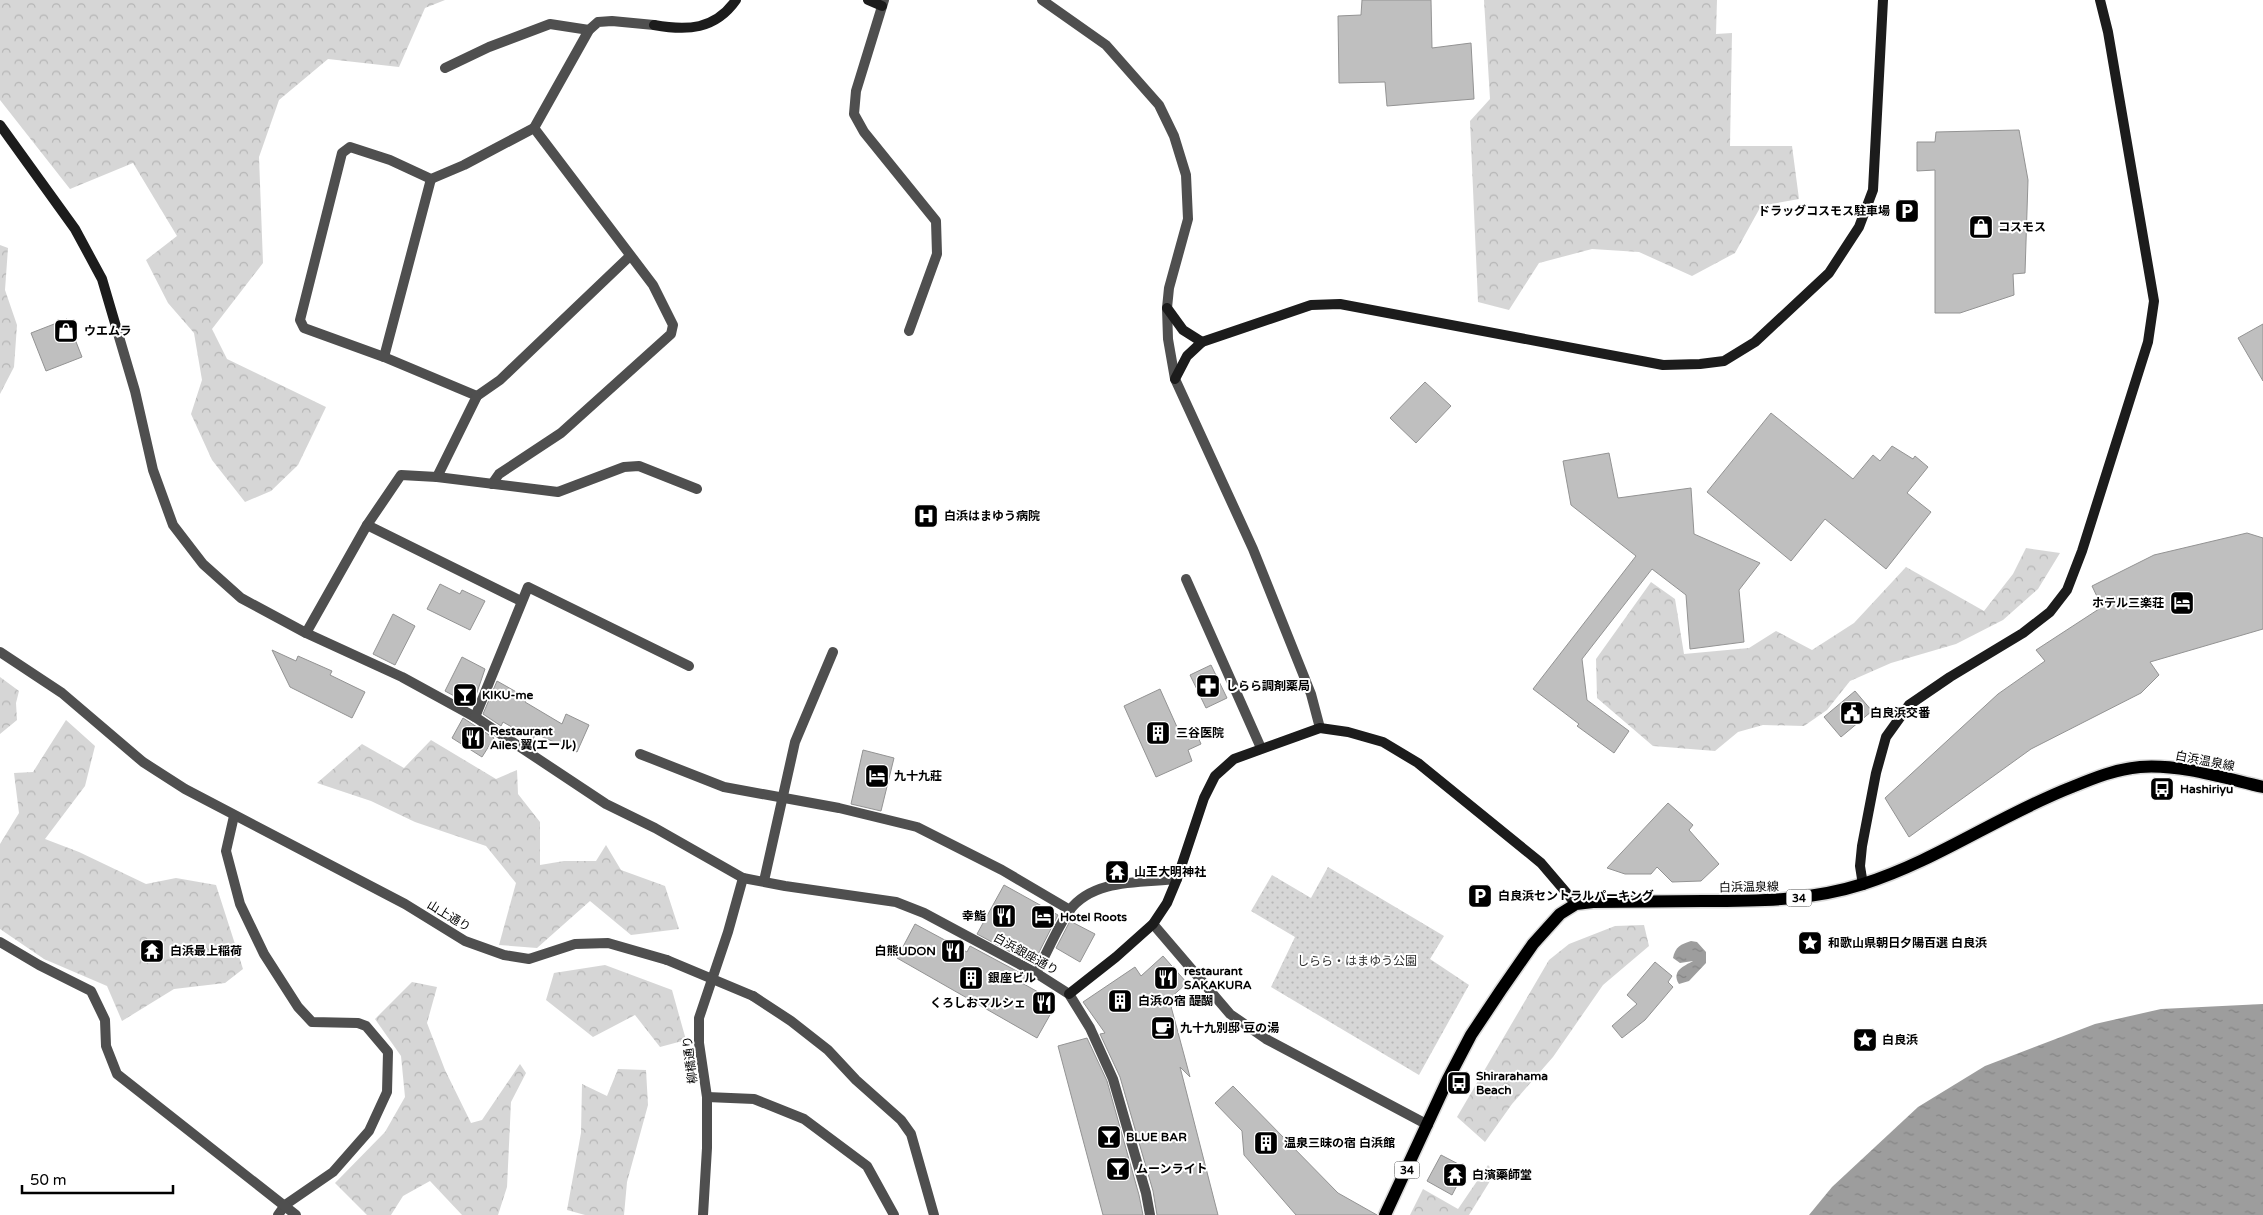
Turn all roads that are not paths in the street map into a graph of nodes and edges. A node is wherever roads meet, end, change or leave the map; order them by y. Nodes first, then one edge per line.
1 (736, 0) edge
2 (868, 0) edge
3 (1042, 0) edge
4 (1883, 0) edge
5 (2100, 0) edge
6 (883, 3) edge
7 (589, 30) junction
8 (444, 68) dead end
9 (0, 125) edge
10 (534, 128) junction
11 (431, 179) junction
12 (630, 256) junction
13 (1167, 308) junction
14 (909, 331) dead end
15 (1202, 342) junction
16 (384, 357) junction
17 (1175, 379) junction
18 (477, 396) junction
19 (437, 476) junction
20 (492, 484) junction
21 (697, 489) dead end
22 (367, 525) junction
23 (1186, 579) dead end
24 (521, 601) junction
25 (306, 633) junction
26 (0, 652) edge
27 (833, 652) dead end
28 (688, 666) dead end
29 (475, 717) junction
30 (1320, 728) junction
31 (1261, 748) junction
32 (640, 754) dead end
33 (2263, 787) edge
34 (781, 797) junction
35 (234, 816) junction
36 (743, 878) junction
37 (1177, 879) junction
38 (764, 881) junction
39 (1863, 884) junction
40 (1576, 904) junction
41 (1070, 910) junction
42 (1153, 924) junction
43 (0, 942) edge
44 (1036, 973) junction
45 (1069, 994) junction
46 (707, 1097) junction
47 (1428, 1125) junction
48 (285, 1206) junction
49 (278, 1215) edge
50 (296, 1215) edge
51 (703, 1215) edge
52 (894, 1215) edge
53 (934, 1215) edge
54 (1150, 1215) edge
55 (1385, 1215) edge

1 - 7 street
2 - 6 street
3 - 13 street
4 - 15 street
5 - 39 street
6 - 14 street
7 - 8 street
7 - 10 street
9 - 25 street
10 - 11 street
10 - 12 street
11 - 16 street
11 - 16 street
12 - 18 street
12 - 20 street
13 - 15 street
13 - 17 street
15 - 17 street
16 - 18 street
17 - 30 street
18 - 19 street
19 - 20 street
19 - 22 street
20 - 21 street
22 - 24 street
22 - 25 street
23 - 31 street
24 - 28 street
24 - 29 street
25 - 29 street
26 - 35 street, 山上通り
27 - 34 street
29 - 36 street
30 - 31 street
30 - 40 street
31 - 37 street
32 - 34 street
33 - 39 main road, 白浜温泉線 / 34
34 - 38 street
34 - 41 street
35 - 48 street
35 - 53 street, 山上通り, bridge
36 - 38 street, 白浜銀座通り
36 - 46 street, 柳橋通り
37 - 41 street
37 - 42 street
38 - 44 street, 白浜銀座通り
39 - 40 main road, 白浜温泉線 / 34
40 - 47 main road, 34
41 - 44 street
42 - 45 street
42 - 47 street
43 - 48 street
44 - 45 street, 白浜銀座通り
45 - 54 street, 白浜銀座通り
46 - 51 street, 柳橋通り
46 - 52 street
47 - 55 main road, 34
48 - 49 street
48 - 50 street

